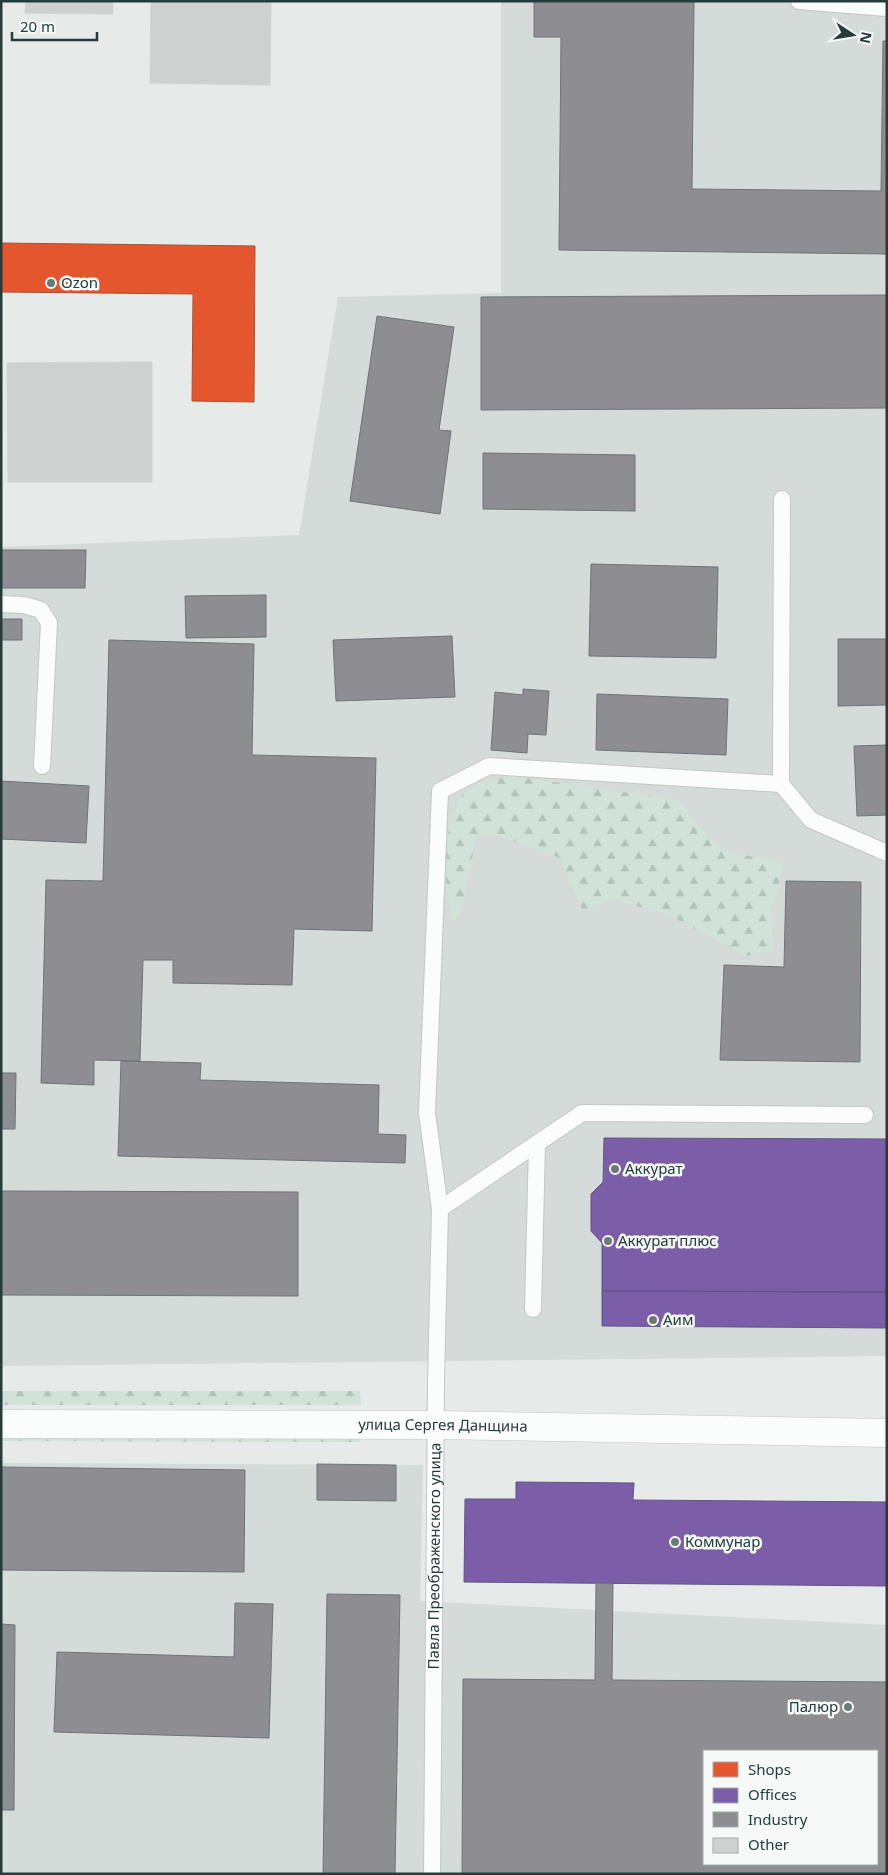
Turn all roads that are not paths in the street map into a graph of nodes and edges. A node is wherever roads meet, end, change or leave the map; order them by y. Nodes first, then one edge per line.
1 (799, 1) edge
2 (887, 8) edge
3 (782, 499) dead end
4 (1, 604) edge
5 (42, 766) dead end
6 (781, 784) junction
7 (887, 853) edge
8 (865, 1115) dead end
9 (537, 1145) junction
10 (440, 1209) junction
11 (533, 1309) dead end
12 (1, 1424) edge
13 (436, 1425) junction
14 (887, 1434) edge
15 (432, 1874) edge

1 - 2 lane
3 - 6 lane
4 - 5 lane
6 - 7 lane
6 - 10 lane, Павла Преображенского улица
8 - 9 lane
9 - 10 lane
9 - 11 lane
10 - 13 lane, Павла Преображенского улица
12 - 13 street, улица Сергея Данщина
13 - 14 street, улица Сергея Данщина
13 - 15 lane, Павла Преображенского улица

